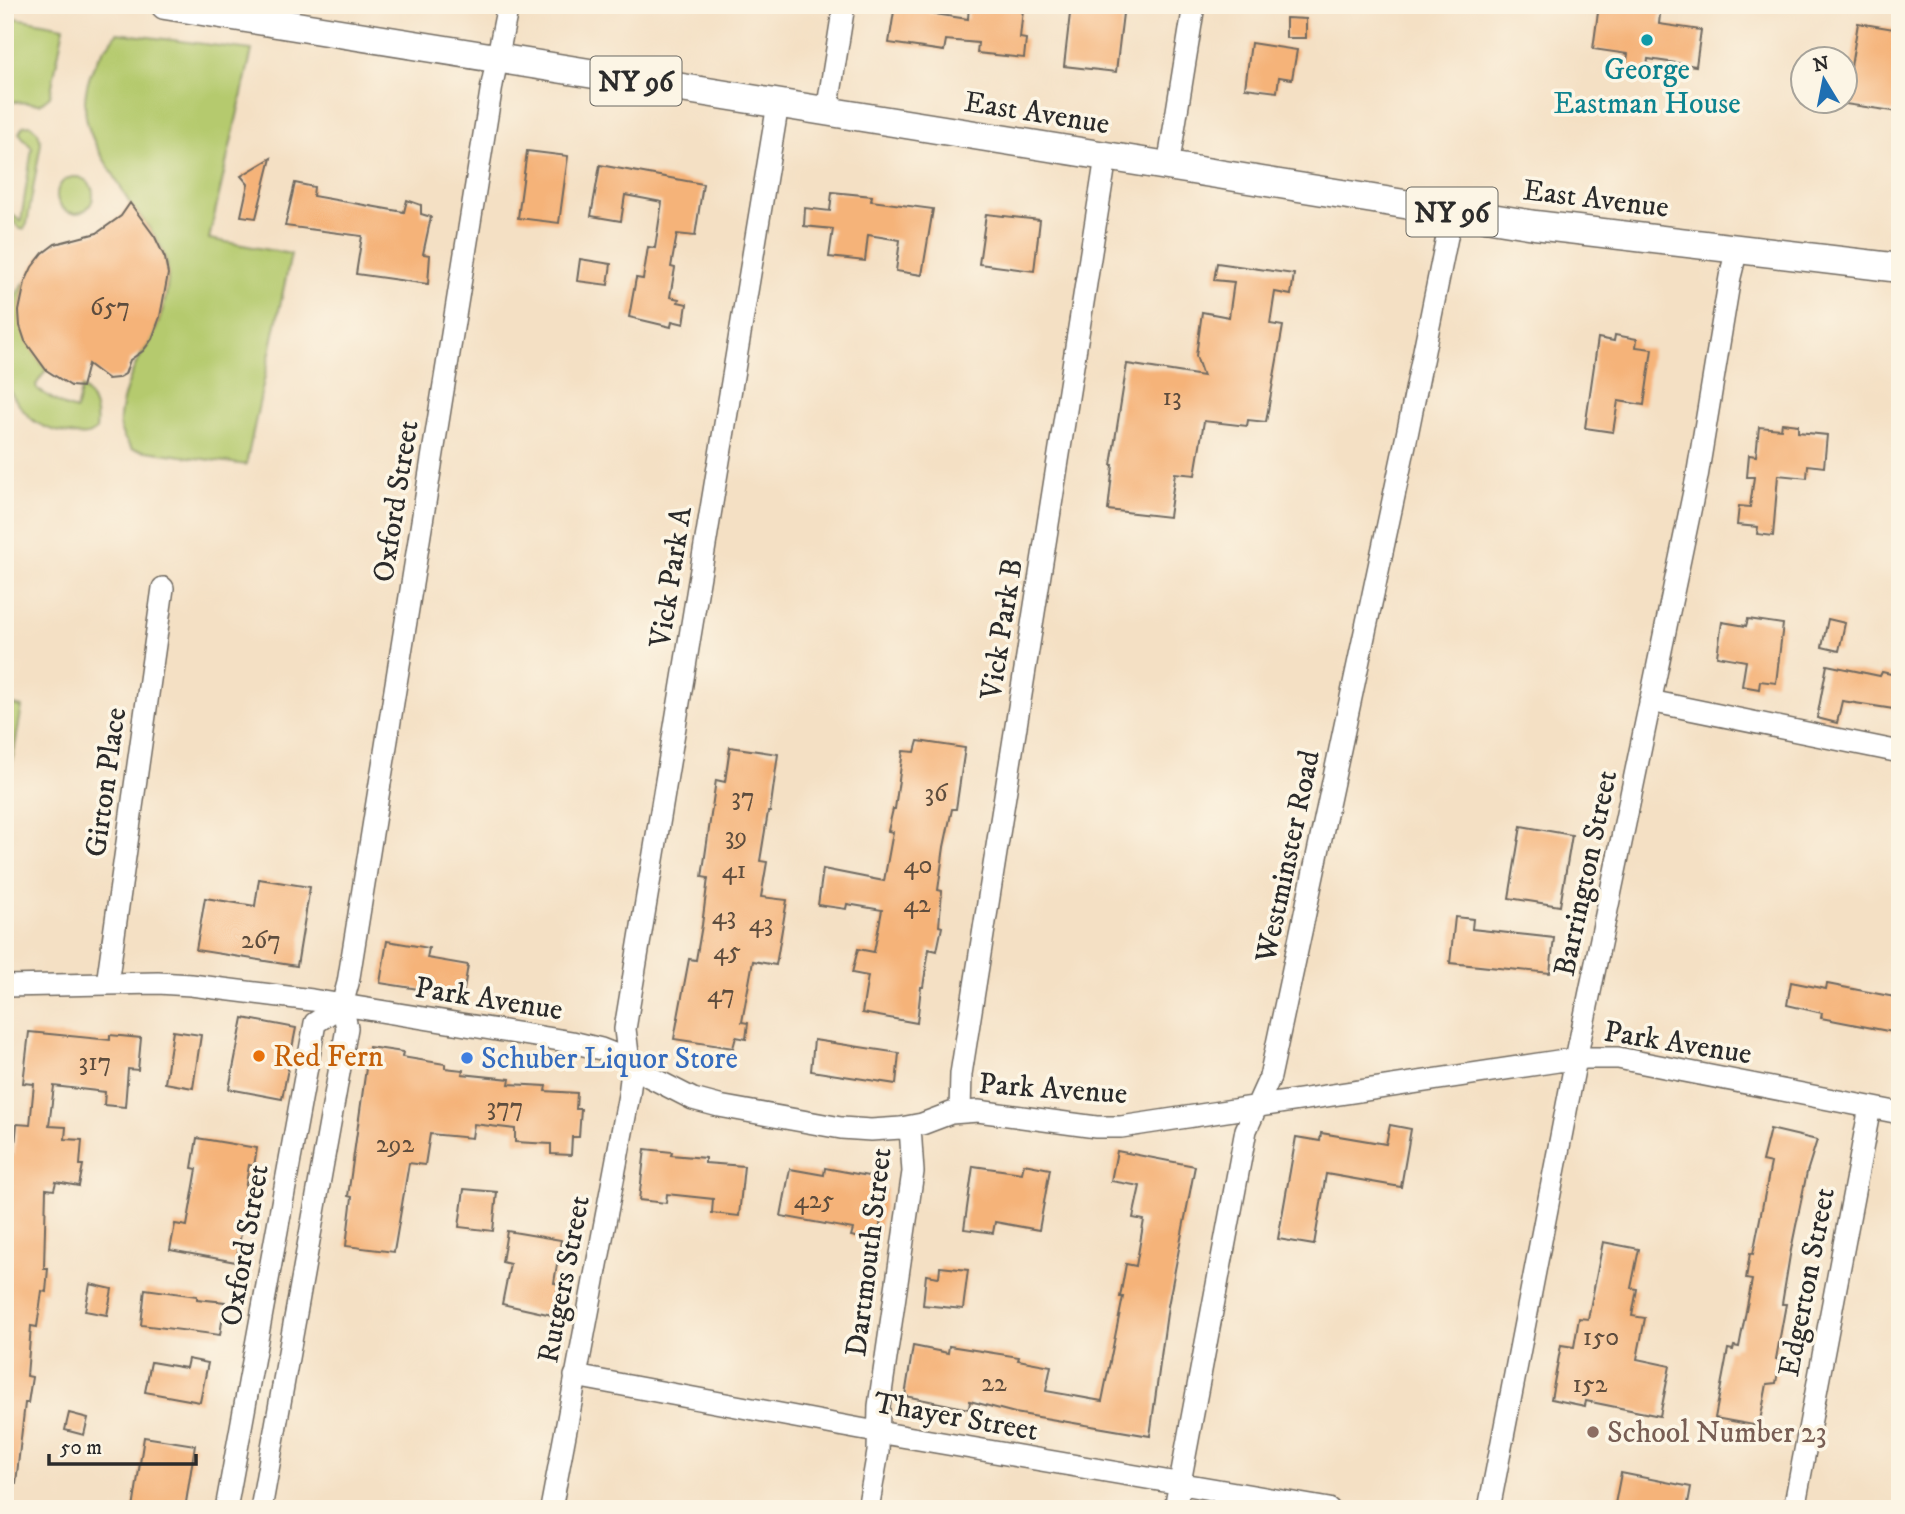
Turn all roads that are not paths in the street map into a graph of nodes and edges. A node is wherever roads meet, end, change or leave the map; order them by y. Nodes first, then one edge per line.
1 (165, 5) edge
2 (508, 5) edge
3 (844, 5) edge
4 (1194, 5) edge
5 (497, 60) junction
6 (778, 104) junction
7 (827, 112) junction
8 (1106, 157) junction
9 (1168, 167) junction
10 (1452, 212) junction
11 (1737, 249) junction
12 (1900, 268) edge
13 (163, 588) dead end
14 (1650, 701) junction
15 (1900, 752) edge
16 (107, 984) junction
17 (5, 986) edge
18 (342, 1005) junction
19 (1576, 1059) junction
20 (629, 1060) junction
21 (1870, 1107) junction
22 (1256, 1108) junction
23 (960, 1111) junction
24 (1900, 1113) edge
25 (910, 1126) junction
26 (575, 1376) junction
27 (878, 1433) junction
28 (1180, 1484) junction
29 (226, 1509) edge
30 (261, 1509) edge
31 (551, 1509) edge
32 (867, 1509) edge
33 (1175, 1509) edge
34 (1329, 1509) edge
35 (1489, 1509) edge
36 (1794, 1509) edge

1 - 5 main road, East Avenue / NY 96
2 - 5 street, Oxford Street
3 - 7 street
4 - 9 street
5 - 6 main road, East Avenue / NY 96
5 - 18 street, Oxford Street
6 - 7 main road, East Avenue / NY 96
6 - 20 street, Vick Park A
7 - 8 main road, East Avenue / NY 96
8 - 9 main road, East Avenue / NY 96
8 - 23 street, Vick Park B
9 - 10 main road, East Avenue / NY 96
10 - 11 main road, East Avenue / NY 96
10 - 22 street, Westminster Road
11 - 12 main road, East Avenue / NY 96
11 - 14 street, Barrington Street
13 - 16 street, Girton Place
14 - 15 street
14 - 19 street, Barrington Street
16 - 17 street, Park Avenue
16 - 18 street, Park Avenue
18 - 20 street, Park Avenue
18 - 29 street, Oxford Street
18 - 30 street, Oxford Street
19 - 21 street, Park Avenue
19 - 22 street, Park Avenue
19 - 35 street, Barrington Street
20 - 25 street, Park Avenue
20 - 26 street, Rutgers Street
21 - 24 street, Park Avenue
21 - 36 street, Edgerton Street
22 - 23 street, Park Avenue
22 - 28 street, Westminster Road
23 - 25 street, Park Avenue
25 - 27 street, Dartmouth Street
26 - 27 street, Thayer Street
26 - 31 street, Rutgers Street
27 - 28 street, Thayer Street
27 - 32 street, Dartmouth Street
28 - 33 street, Westminster Road
28 - 34 street, Thayer Street

